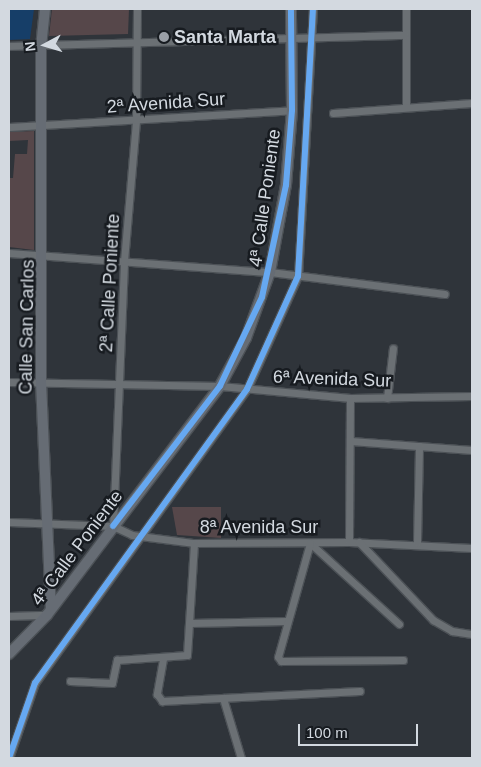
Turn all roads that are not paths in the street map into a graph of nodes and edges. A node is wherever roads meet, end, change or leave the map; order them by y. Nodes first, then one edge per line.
1 (45, 9) edge
2 (137, 9) edge
3 (291, 9) edge
4 (313, 9) edge
5 (406, 9) edge
6 (405, 35) junction
7 (291, 37) junction
8 (312, 37) junction
9 (136, 42) junction
10 (40, 45) junction
11 (9, 46) edge
12 (472, 103) edge
13 (406, 105) junction
14 (292, 110) junction
15 (333, 113) dead end
16 (136, 120) junction
17 (42, 125) junction
18 (9, 127) edge
19 (9, 253) edge
20 (44, 256) junction
21 (124, 261) junction
22 (270, 272) junction
23 (298, 276) junction
24 (445, 294) dead end
25 (392, 348) dead end
26 (9, 382) edge
27 (41, 382) junction
28 (120, 384) junction
29 (220, 386) junction
30 (247, 390) junction
31 (472, 396) edge
32 (350, 398) junction
33 (387, 398) junction
34 (351, 441) junction
35 (419, 446) junction
36 (472, 450) edge
37 (9, 522) edge
38 (47, 525) junction
39 (112, 526) junction
40 (138, 536) junction
41 (349, 542) junction
42 (360, 542) junction
43 (194, 543) junction
44 (310, 543) junction
45 (416, 543) junction
46 (472, 548) edge
47 (49, 612) junction
48 (9, 616) edge
49 (286, 621) junction
50 (190, 623) junction
51 (399, 624) dead end
52 (472, 634) edge
53 (9, 654) edge
54 (164, 659) junction
55 (403, 660) dead end
56 (70, 681) dead end
57 (360, 691) dead end
58 (223, 698) junction
59 (9, 758) edge
60 (241, 758) edge

1 - 10 main road, Calle San Carlos
2 - 9 street, 2ª Calle Poniente
3 - 7 main road, 4ª Calle Poniente
4 - 8 street
5 - 6 street
6 - 8 street
6 - 13 street
7 - 8 street
7 - 9 street
7 - 14 main road, 4ª Calle Poniente
8 - 23 street
9 - 10 street
9 - 16 street, 2ª Calle Poniente
10 - 11 street
10 - 17 main road, Calle San Carlos
12 - 13 street
13 - 15 street
14 - 16 street, 2ª Avenida Sur
14 - 22 main road, 4ª Calle Poniente
16 - 17 street, 2ª Avenida Sur
16 - 21 street, 2ª Calle Poniente
17 - 18 street, 2ª Avenida Sur
17 - 20 main road, Calle San Carlos
19 - 20 street
20 - 21 street
20 - 27 main road, Calle San Carlos
21 - 22 street
21 - 28 street, 2ª Calle Poniente
22 - 23 street
22 - 29 main road, 4ª Calle Poniente
23 - 24 street
23 - 30 street
25 - 33 street
26 - 27 street, 6ª Avenida Sur
27 - 28 street, 6ª Avenida Sur
27 - 38 main road, Calle San Carlos
28 - 29 street, 6ª Avenida Sur
28 - 39 street, 2ª Calle Poniente
29 - 30 street, 6ª Avenida Sur
29 - 39 main road, 4ª Calle Poniente
30 - 32 street, 6ª Avenida Sur
30 - 40 street
31 - 33 street, 6ª Avenida Sur
32 - 33 street, 6ª Avenida Sur
32 - 34 street
34 - 35 street
34 - 41 street
35 - 36 street
35 - 45 street
37 - 38 street, 8ª Avenida Sur
38 - 39 street, 8ª Avenida Sur
38 - 47 main road, Calle San Carlos
39 - 40 street, 8ª Avenida Sur
39 - 47 main road, 4ª Calle Poniente
40 - 43 street, 8ª Avenida Sur
40 - 59 street
41 - 42 street, 8ª Avenida Sur
41 - 44 street, 8ª Avenida Sur
42 - 45 street, 8ª Avenida Sur
42 - 52 street
43 - 44 street, 8ª Avenida Sur
43 - 50 street
44 - 49 street
44 - 51 street
45 - 46 street, 8ª Avenida Sur
47 - 48 street
47 - 53 main road, 4ª Calle Poniente
49 - 50 street
49 - 55 street
50 - 54 street
54 - 56 street
54 - 58 street
57 - 58 street
58 - 60 street

